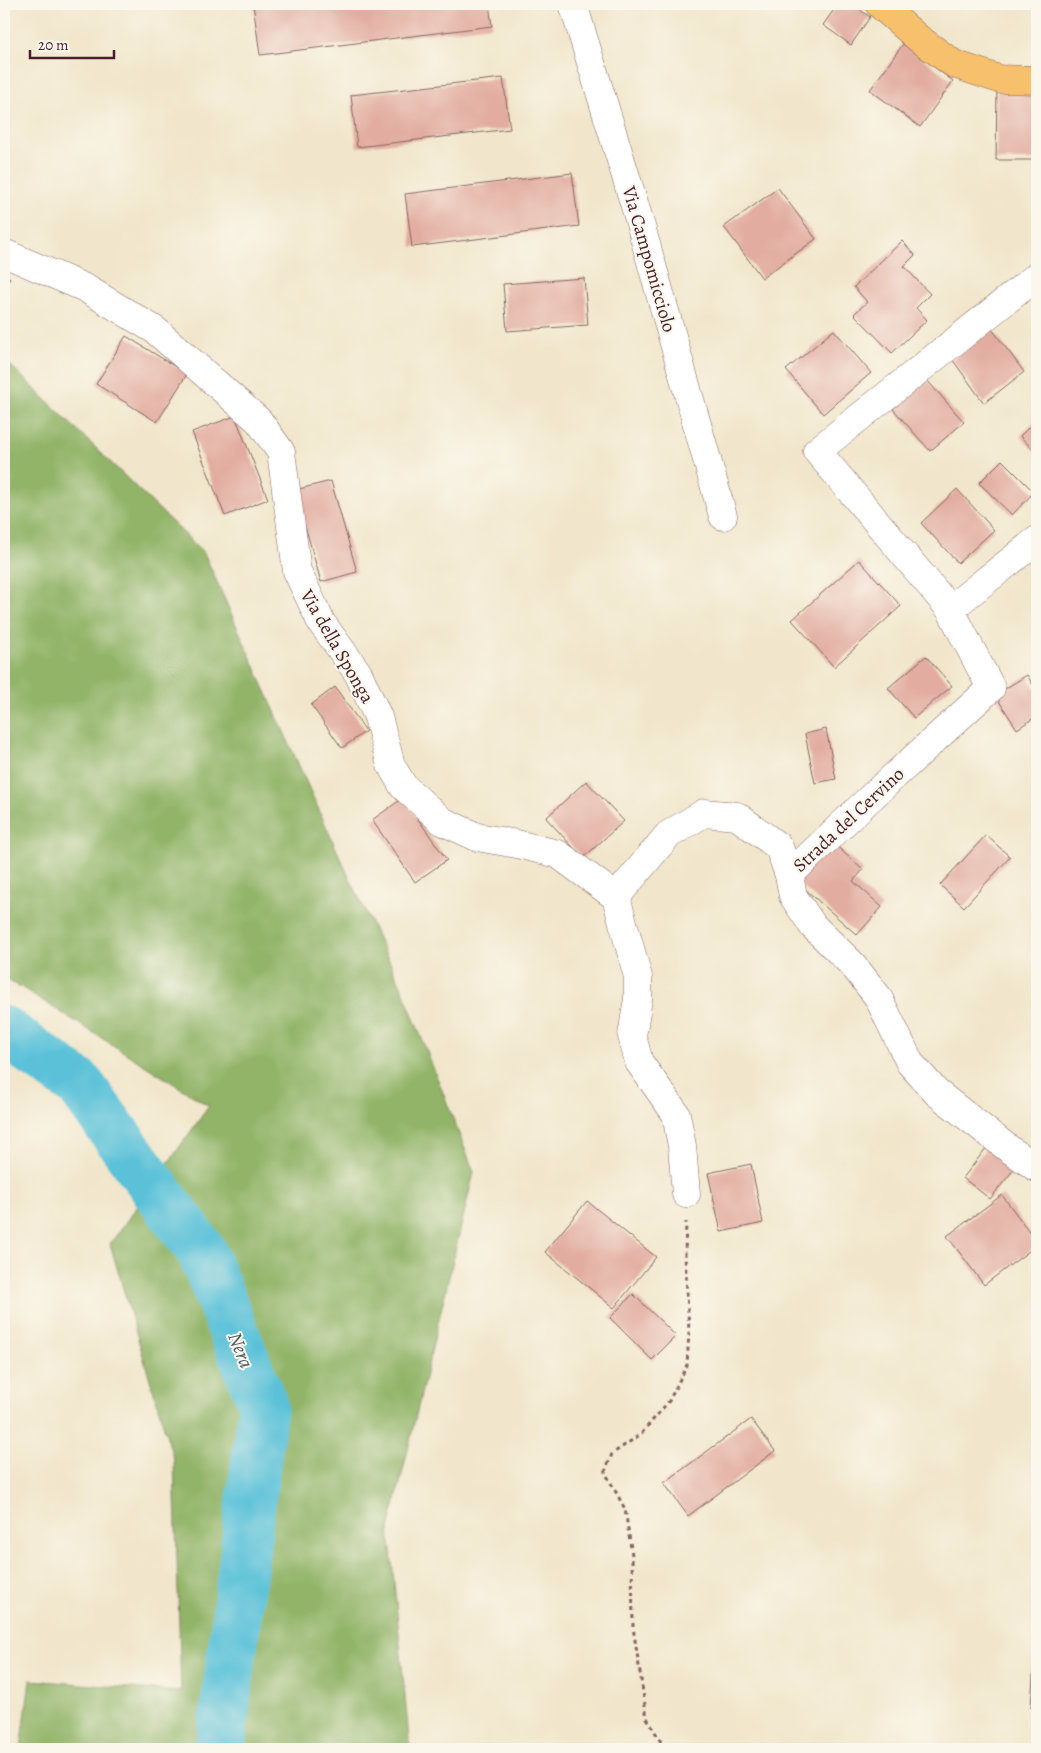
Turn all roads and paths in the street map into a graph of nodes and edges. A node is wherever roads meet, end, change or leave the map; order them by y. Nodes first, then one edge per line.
1 (572, 4) edge
2 (879, 4) edge
3 (1037, 80) edge
4 (4, 253) edge
5 (1037, 276) edge
6 (723, 516) dead end
7 (1037, 540) edge
8 (950, 609) junction
9 (789, 875) junction
10 (616, 897) junction
11 (1037, 1168) edge
12 (686, 1194) joint
13 (665, 1749) edge

1 - 6 street, Via Campomicciolo
2 - 3 main road
4 - 10 street, Via della Sponga
5 - 8 street
7 - 8 street
8 - 9 street, Strada del Cervino
9 - 10 street, Strada del Cervino
9 - 11 street
10 - 12 street
12 - 13 path

